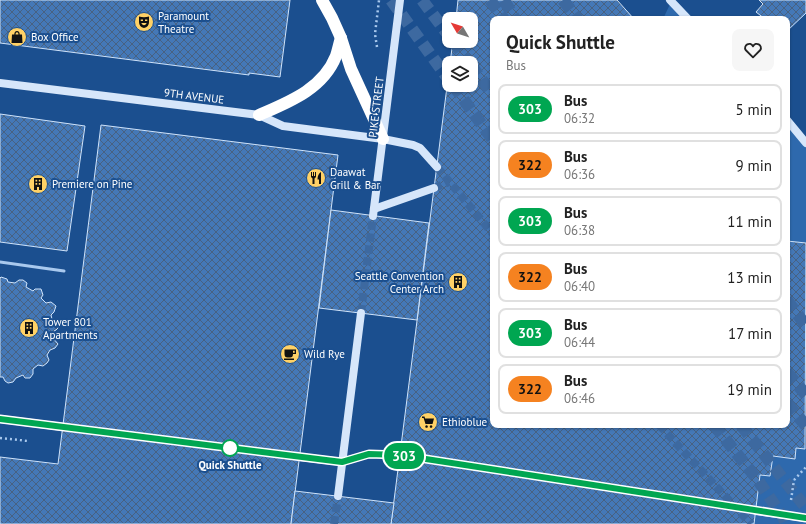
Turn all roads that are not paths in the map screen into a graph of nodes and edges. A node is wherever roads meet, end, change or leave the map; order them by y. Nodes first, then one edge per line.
1 (322, 0) edge
2 (400, 0) edge
3 (670, 0) edge
4 (685, 16) edge
5 (341, 38) junction
6 (0, 83) edge
7 (259, 115) junction
8 (790, 124) edge
9 (383, 139) junction
10 (806, 143) edge
11 (437, 167) tunnel mouth
12 (434, 188) tunnel mouth
13 (0, 262) edge
14 (64, 271) dead end
15 (361, 313) tunnel mouth
16 (0, 420) edge
17 (63, 427) tunnel mouth
18 (400, 455) tunnel mouth
19 (300, 456) tunnel mouth
20 (342, 462) junction
21 (338, 496) tunnel mouth
22 (756, 510) tunnel mouth
23 (806, 518) edge

1 - 5 highway
2 - 9 street, PIKE STREET
3 - 4 street
5 - 7 highway
5 - 9 highway
6 - 7 street, 9TH AVENUE
7 - 9 street, 9TH AVENUE
8 - 10 street
9 - 11 street, 9TH AVENUE
9 - 12 street, PIKE STREET
13 - 14 lane
15 - 20 street
16 - 17 street
18 - 20 street
19 - 20 street
20 - 21 street
22 - 23 street, bridge

